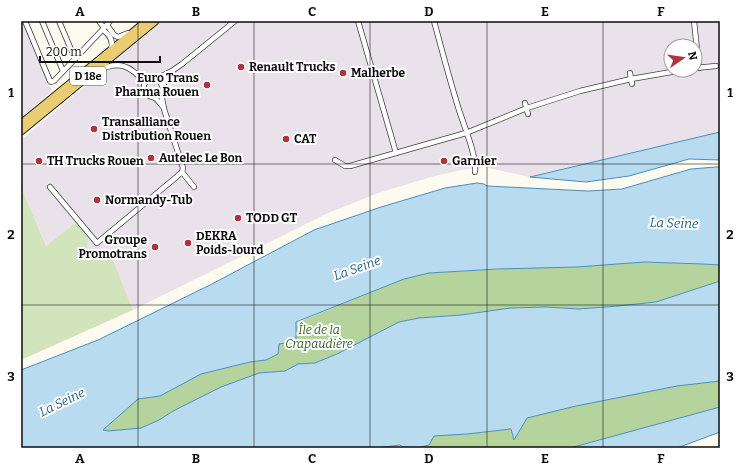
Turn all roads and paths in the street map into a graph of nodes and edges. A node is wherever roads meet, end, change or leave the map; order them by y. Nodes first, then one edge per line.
1 (25, 21) edge
2 (42, 21) edge
3 (59, 21) edge
4 (99, 21) edge
5 (147, 21) edge
6 (155, 21) edge
7 (235, 21) edge
8 (358, 21) edge
9 (434, 21) edge
10 (694, 21) edge
11 (106, 26) edge
12 (137, 29) junction
13 (695, 38) edge
14 (111, 51) junction
15 (75, 59) junction
16 (703, 68) edge
17 (713, 68) dead end
18 (63, 71) junction
19 (172, 71) junction
20 (630, 73) dead end
21 (663, 73) edge
22 (90, 74) junction
23 (156, 78) junction
24 (631, 79) junction
25 (145, 84) junction
26 (632, 84) dead end
27 (163, 85) junction
28 (161, 93) junction
29 (154, 97) junction
30 (526, 102) dead end
31 (527, 108) junction
32 (164, 109) junction
33 (528, 114) dead end
34 (21, 124) edge
35 (21, 131) edge
36 (466, 133) junction
37 (396, 153) junction
38 (335, 160) dead end
39 (182, 172) junction
40 (475, 172) dead end
41 (50, 187) dead end
42 (194, 187) dead end

1 - 18 street
2 - 18 street
3 - 15 street
4 - 11 street
5 - 12 main road, D 18e
6 - 22 main road, D 18e
7 - 19 street
8 - 37 street
9 - 36 street
10 - 13 street
11 - 12 street
11 - 14 street
11 - 15 street
12 - 14 main road, D 18e
14 - 34 main road, D 18e
15 - 18 street
16 - 17 street
19 - 23 street
19 - 27 street
20 - 24 street
21 - 24 street
22 - 25 street
22 - 35 main road, D 18e
23 - 25 street
23 - 27 street
24 - 26 street
24 - 31 street
25 - 29 street
27 - 28 street
28 - 29 street
28 - 32 street
29 - 32 street
30 - 31 street
31 - 33 street
31 - 36 street
32 - 39 street
36 - 37 street
36 - 40 street
37 - 38 street
39 - 41 street
39 - 42 street

